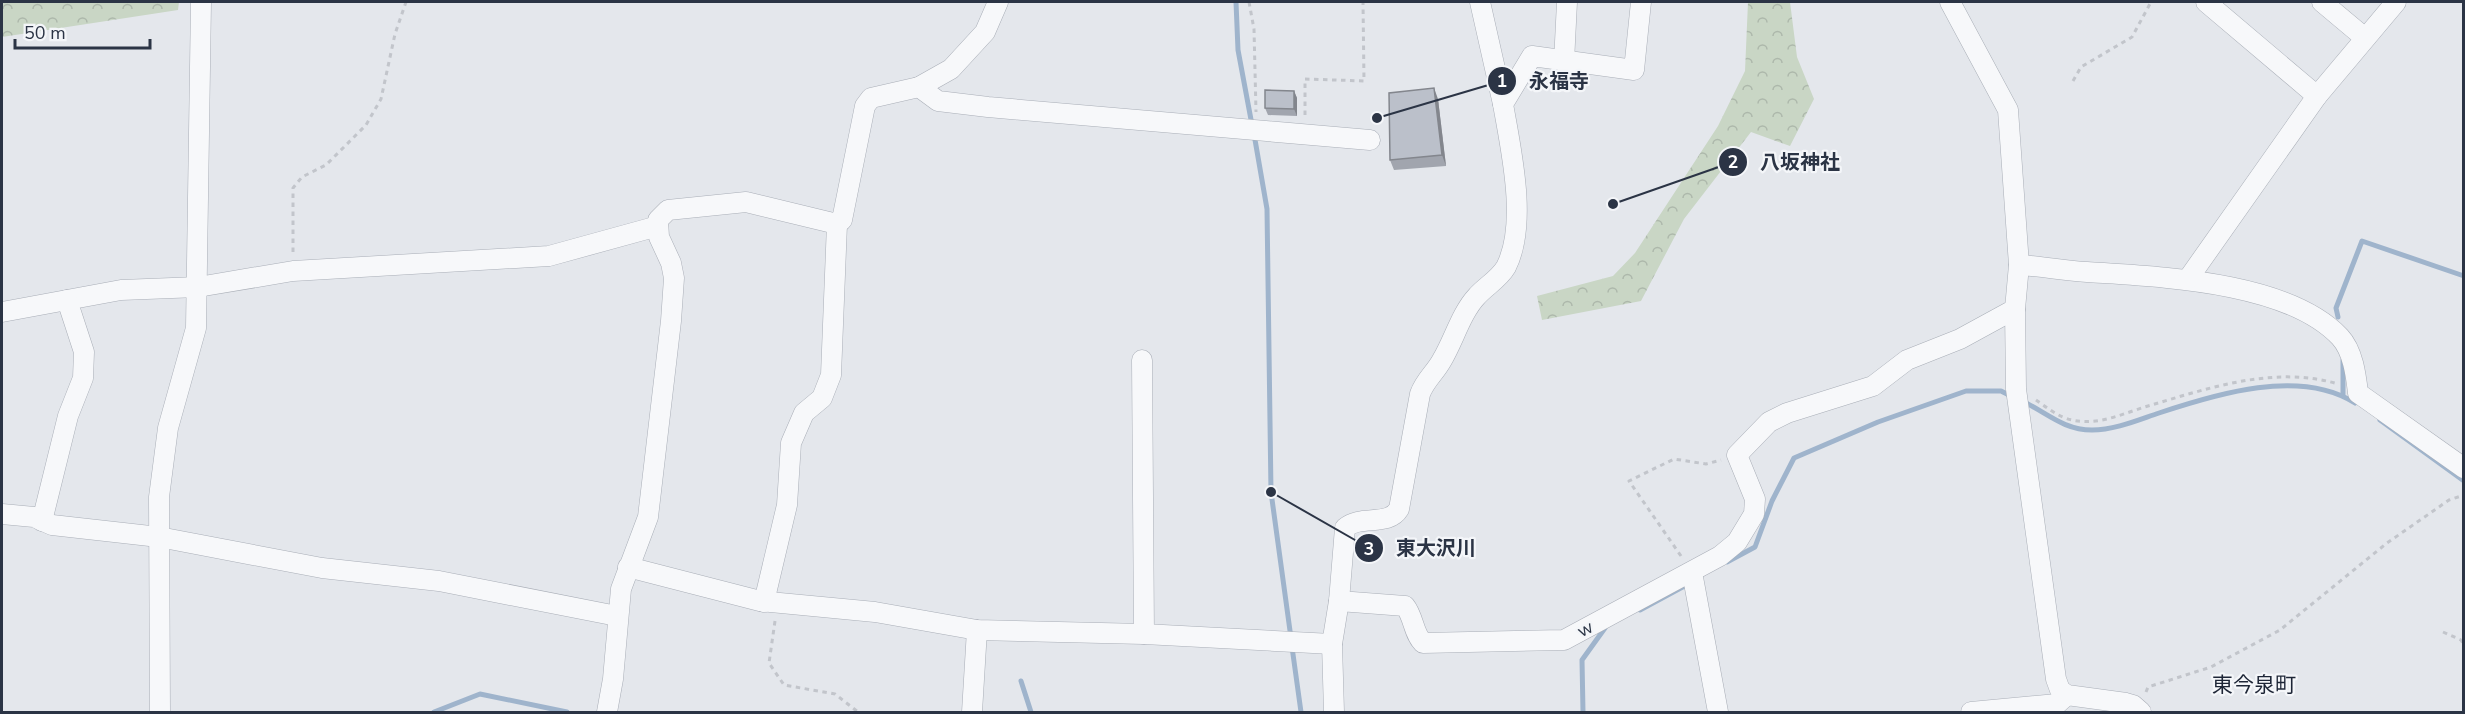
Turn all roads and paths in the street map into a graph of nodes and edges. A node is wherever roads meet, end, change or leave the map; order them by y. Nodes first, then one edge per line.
1 (201, 2) edge
2 (406, 2) edge
3 (998, 2) edge
4 (1249, 2) edge
5 (1363, 2) edge
6 (1480, 2) edge
7 (1567, 2) edge
8 (1641, 2) edge
9 (1950, 2) edge
10 (2151, 2) edge
11 (2206, 2) edge
12 (2322, 2) edge
13 (2396, 2) edge
14 (2365, 38) junction
15 (1564, 62) junction
16 (2073, 81) dead end
17 (919, 87) junction
18 (2317, 96) junction
19 (1503, 104) junction
20 (1258, 132) junction
21 (1305, 134) junction
22 (1370, 140) dead end
23 (837, 224) junction
24 (658, 226) junction
25 (2019, 265) junction
26 (292, 271) junction
27 (2187, 279) junction
28 (198, 287) junction
29 (67, 300) junction
30 (2015, 309) junction
31 (2, 312) edge
32 (1142, 360) dead end
33 (2337, 384) dead end
34 (2017, 397) junction
35 (1737, 455) junction
36 (2463, 468) edge
37 (2463, 495) edge
38 (2, 514) edge
39 (42, 521) junction
40 (159, 537) junction
41 (628, 567) junction
42 (1693, 578) junction
43 (1340, 601) junction
44 (771, 602) junction
45 (617, 616) junction
46 (977, 630) junction
47 (2443, 632) dead end
48 (1144, 634) junction
49 (1332, 644) junction
50 (2463, 645) edge
51 (2067, 695) junction
52 (160, 712) edge
53 (607, 712) edge
54 (858, 712) edge
55 (972, 712) edge
56 (1334, 712) edge
57 (1718, 712) edge
58 (1971, 712) edge
59 (2140, 712) edge

1 - 28 street
2 - 26 path
3 - 17 street
4 - 20 path
5 - 21 path
6 - 19 street
7 - 15 street
8 - 15 street
9 - 25 street
10 - 16 path
11 - 18 street
12 - 14 street
13 - 14 street
14 - 18 street
15 - 19 street
17 - 20 street
17 - 23 street
18 - 27 street
19 - 43 street
20 - 21 street
21 - 22 street
23 - 24 street
23 - 44 street
24 - 26 street
24 - 41 street
25 - 27 street
25 - 30 street
26 - 28 street
27 - 36 street
28 - 29 street
28 - 40 street
29 - 31 street
29 - 39 street
30 - 34 street
30 - 35 street
32 - 48 street
33 - 34 path
34 - 51 street
35 - 42 street, w
35 - 42 path
37 - 59 path
38 - 39 street
39 - 40 street
40 - 45 street
40 - 52 street
41 - 44 street
41 - 45 street
42 - 43 street, w
42 - 57 street
43 - 49 street
44 - 46 street
44 - 54 path
45 - 53 street
46 - 48 street
46 - 55 street
47 - 50 path
48 - 49 street
49 - 56 street
51 - 58 street
51 - 59 street

